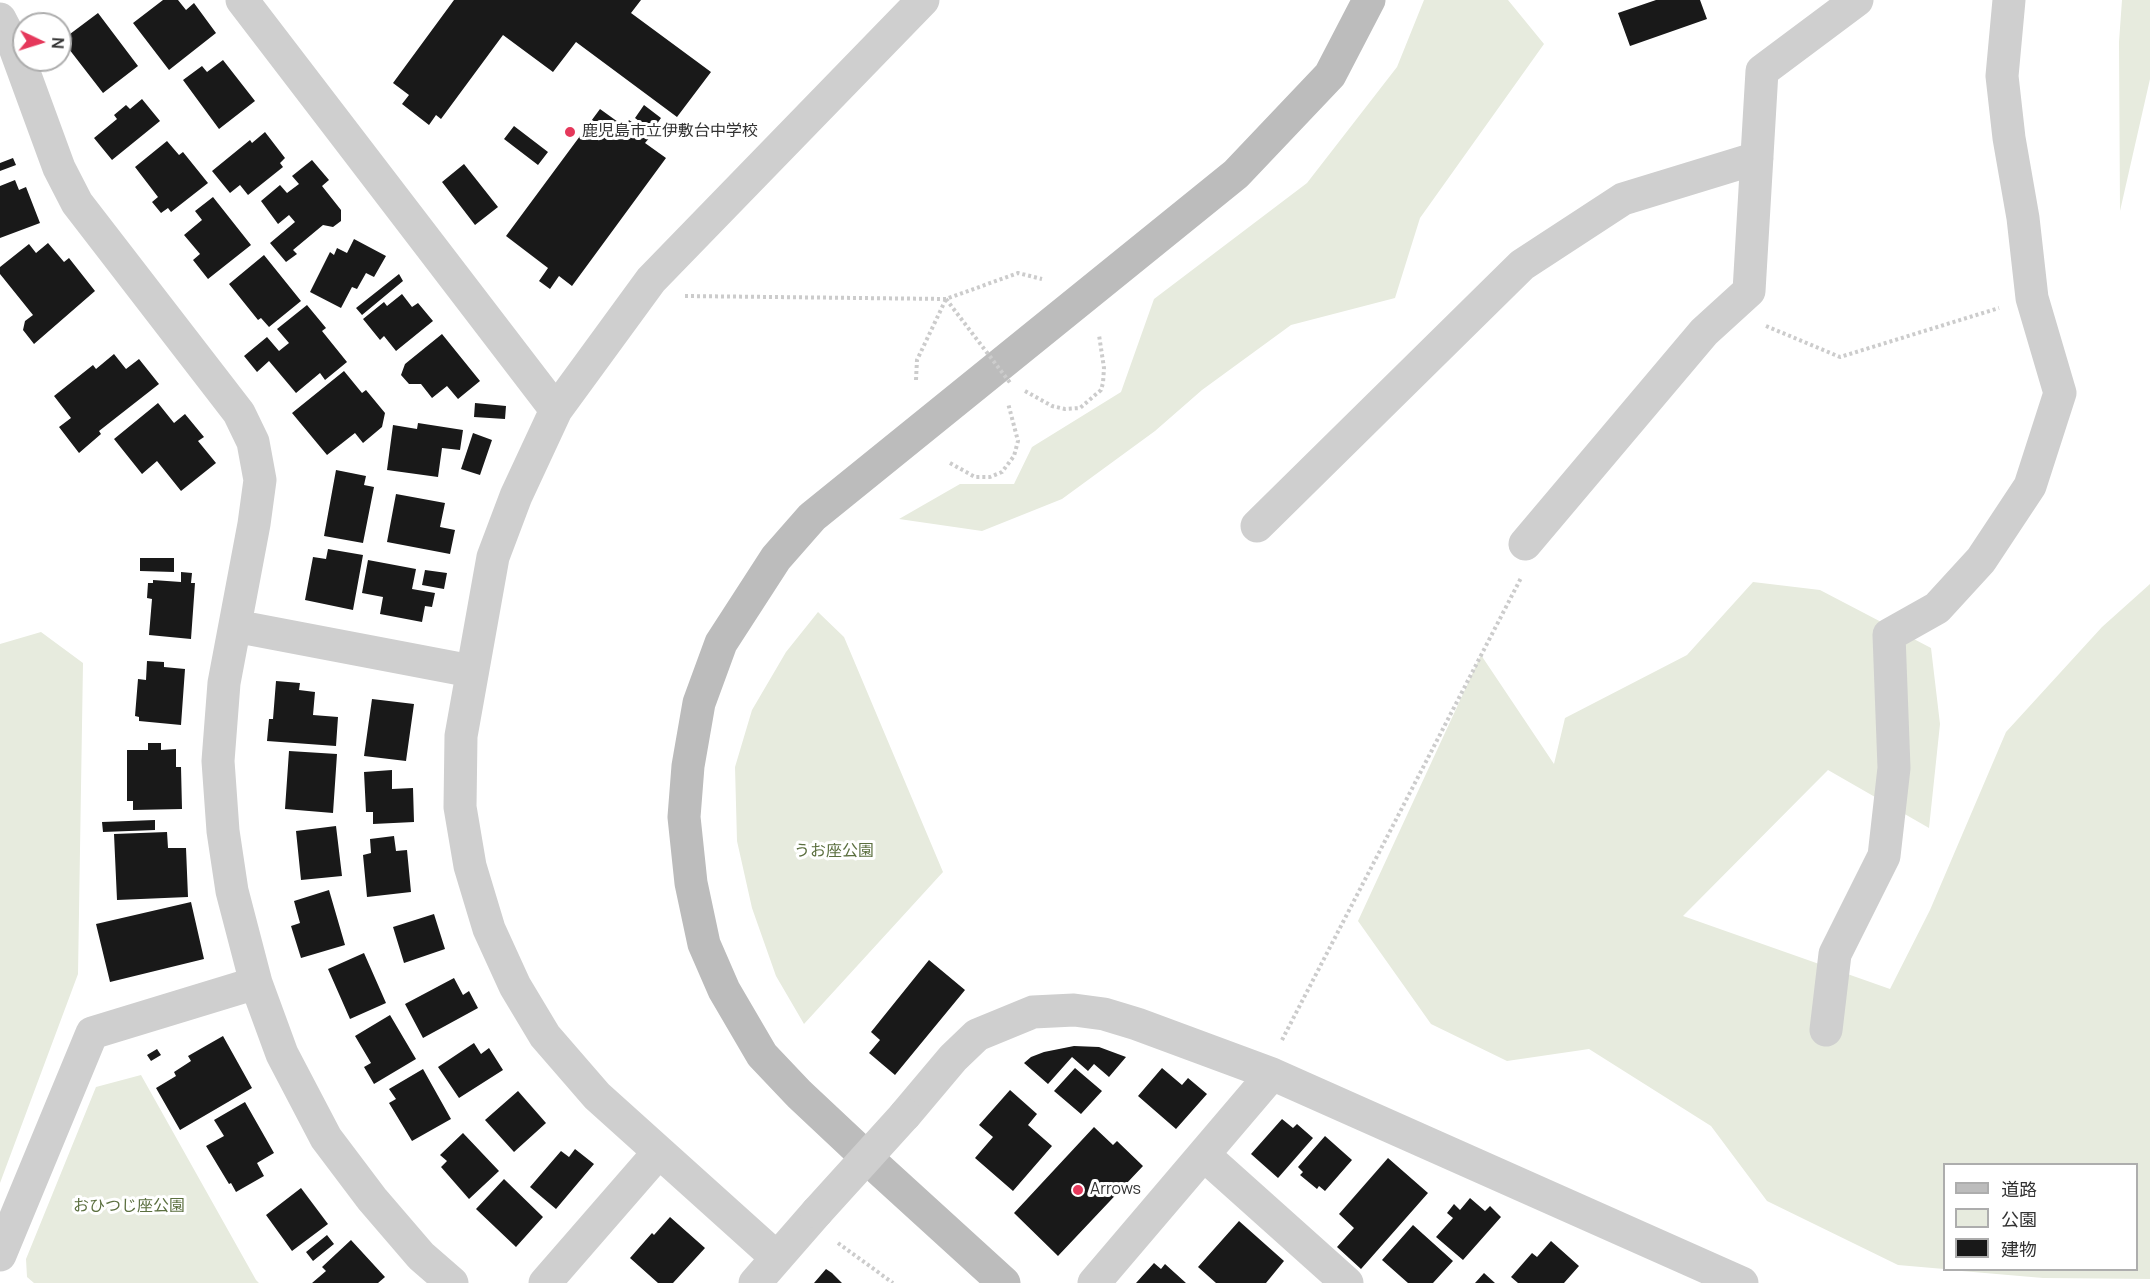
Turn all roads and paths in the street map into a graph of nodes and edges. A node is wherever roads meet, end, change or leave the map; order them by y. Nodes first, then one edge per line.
1 (242, 0) edge
2 (923, 0) edge
3 (1369, 0) edge
4 (1857, 0) edge
5 (2009, 0) edge
6 (0, 19) edge
7 (1757, 158) junction
8 (1042, 279) dead end
9 (639, 295) junction
10 (2032, 298) junction
11 (946, 299) junction
12 (1728, 310) junction
13 (1099, 335) dead end
14 (916, 380) dead end
15 (1011, 384) junction
16 (556, 410) junction
17 (950, 463) dead end
18 (1257, 526) dead end
19 (1525, 544) joint
20 (235, 626) junction
21 (471, 671) junction
22 (256, 983) junction
23 (1826, 1030) dead end
24 (1280, 1042) dead end
25 (1272, 1074) junction
26 (659, 1152) junction
27 (1204, 1155) junction
28 (825, 1226) junction
29 (0, 1255) edge
30 (777, 1258) junction
31 (1687, 1272) edge
32 (452, 1283) edge
33 (545, 1283) edge
34 (755, 1283) edge
35 (893, 1283) edge
36 (1004, 1283) edge
37 (1094, 1283) edge
38 (1347, 1283) edge
39 (1742, 1283) edge

1 - 16 street
2 - 9 street
3 - 36 street
4 - 7 street
5 - 10 street
6 - 20 street
7 - 12 street
7 - 18 street
8 - 11 path
9 - 11 path
9 - 16 street
10 - 12 path
10 - 23 street
11 - 14 path
11 - 15 path, bridge
12 - 19 street
13 - 15 path
15 - 17 path
16 - 21 street
19 - 24 path
20 - 21 street
20 - 22 street
21 - 26 street
22 - 29 street
22 - 32 street
25 - 27 street
25 - 28 street, bridge
25 - 31 street
26 - 30 street
26 - 33 street
27 - 37 street
27 - 38 street
28 - 30 street
28 - 35 path
30 - 34 street
31 - 39 street

